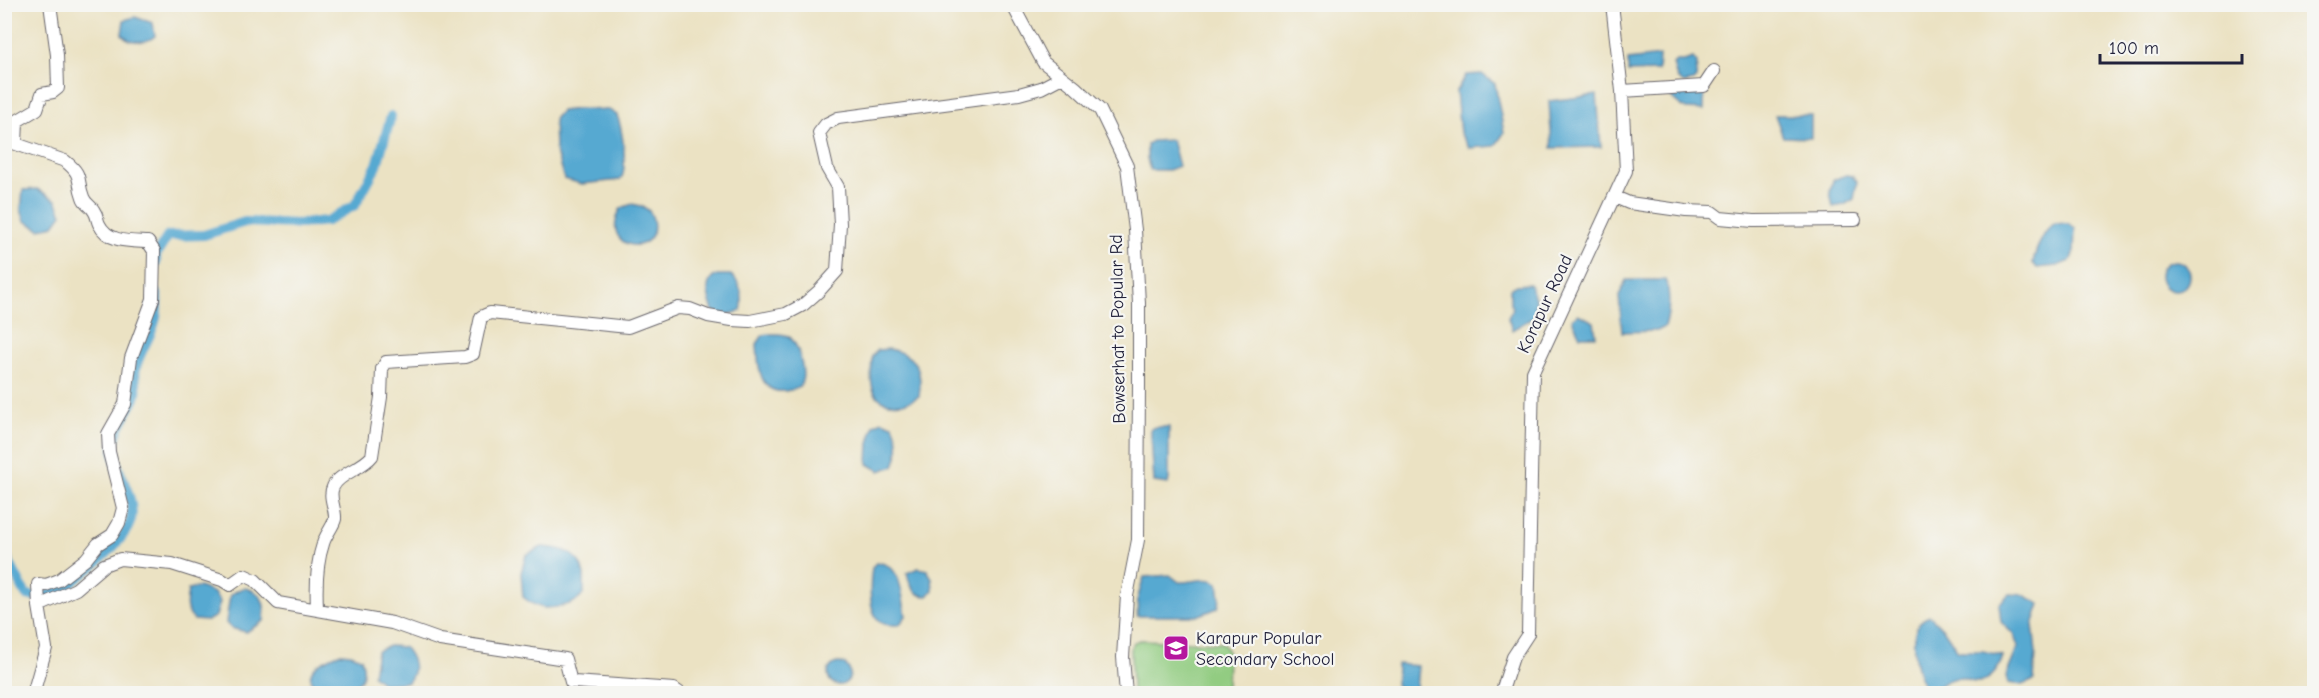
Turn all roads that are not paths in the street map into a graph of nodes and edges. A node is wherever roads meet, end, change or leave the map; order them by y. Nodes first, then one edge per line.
1 (50, 4) edge
2 (1012, 4) edge
3 (1612, 4) edge
4 (1714, 71) dead end
5 (1062, 77) junction
6 (1622, 91) junction
7 (1615, 197) junction
8 (1855, 220) dead end
9 (39, 606) junction
10 (317, 608) junction
11 (33, 693) edge
12 (681, 693) edge
13 (1126, 693) edge
14 (1501, 693) edge

1 - 9 street
2 - 5 street, Bowserhat to Popular Rd
3 - 6 street, Korapur Road
4 - 6 street
5 - 10 street
5 - 13 street, Bowserhat to Popular Rd
6 - 7 street, Korapur Road
7 - 8 street
7 - 14 street, Korapur Road
9 - 10 street
9 - 11 street
10 - 12 street

